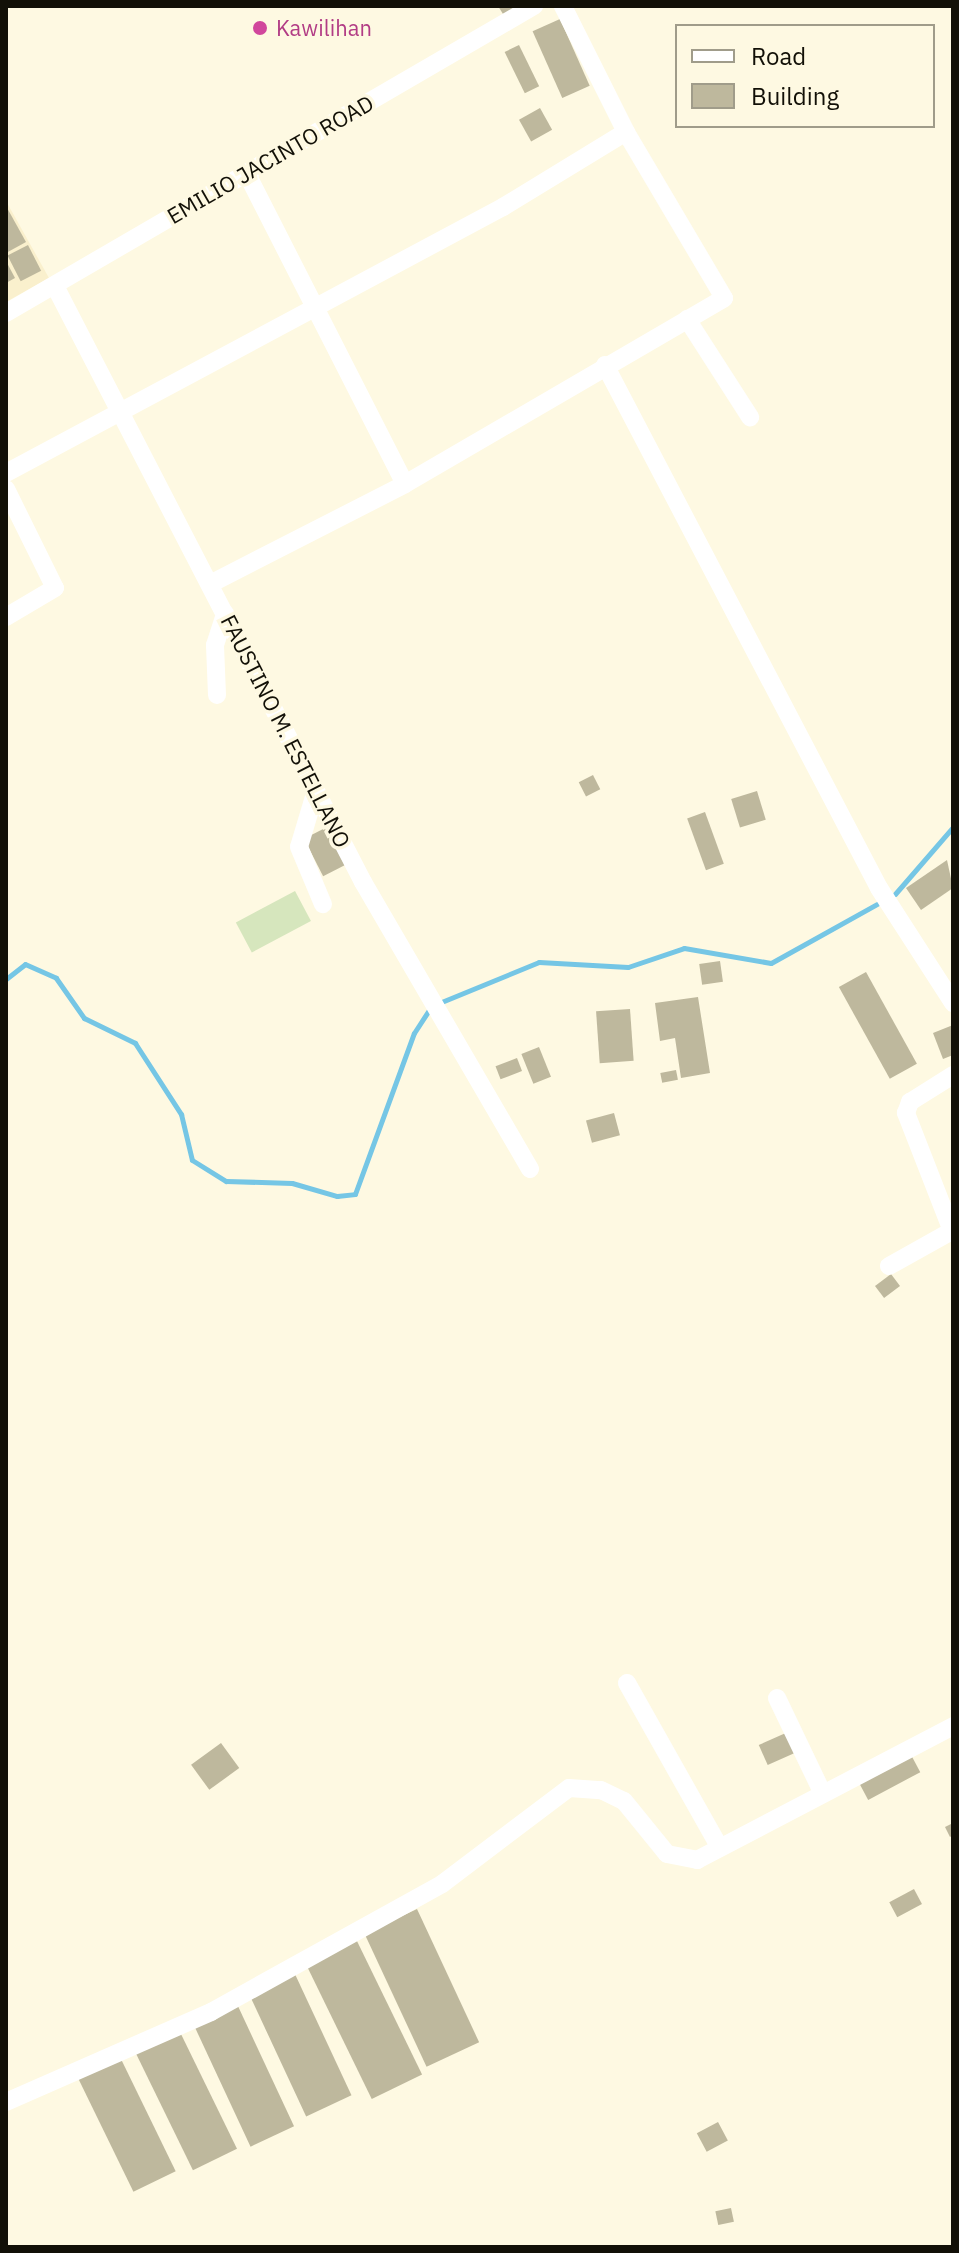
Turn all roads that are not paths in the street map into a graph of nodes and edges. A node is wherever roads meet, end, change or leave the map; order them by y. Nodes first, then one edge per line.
1 (534, 6) edge
2 (563, 6) edge
3 (626, 132) junction
4 (246, 172) junction
5 (55, 286) junction
6 (313, 304) junction
7 (6, 313) edge
8 (687, 319) junction
9 (605, 365) junction
10 (121, 412) junction
11 (750, 417) dead end
12 (6, 473) edge
13 (405, 484) junction
14 (6, 489) edge
15 (210, 584) junction
16 (225, 614) junction
17 (6, 617) edge
18 (217, 695) dead end
19 (316, 790) junction
20 (323, 904) dead end
21 (953, 1003) edge
22 (953, 1075) edge
23 (530, 1169) dead end
24 (889, 1266) dead end
25 (627, 1683) dead end
26 (777, 1698) dead end
27 (953, 1726) edge
28 (823, 1794) junction
29 (720, 1848) junction
30 (6, 2102) edge

1 - 4 street, EMILIO JACINTO ROAD
2 - 3 street
3 - 6 street
3 - 8 street
4 - 5 street, EMILIO JACINTO ROAD
4 - 6 street
5 - 7 street, EMILIO JACINTO ROAD
5 - 10 street, FAUSTINO M. ESTELLANO
6 - 10 street
6 - 13 street
8 - 9 street
8 - 11 street
9 - 13 street
9 - 21 street
10 - 12 street
10 - 15 street, FAUSTINO M. ESTELLANO
13 - 15 street
14 - 17 street
15 - 16 street, FAUSTINO M. ESTELLANO
16 - 18 street
16 - 19 street, FAUSTINO M. ESTELLANO
19 - 20 street
19 - 23 street, FAUSTINO M. ESTELLANO
22 - 24 street
25 - 29 street
26 - 28 street
27 - 28 street
28 - 29 street
29 - 30 street

